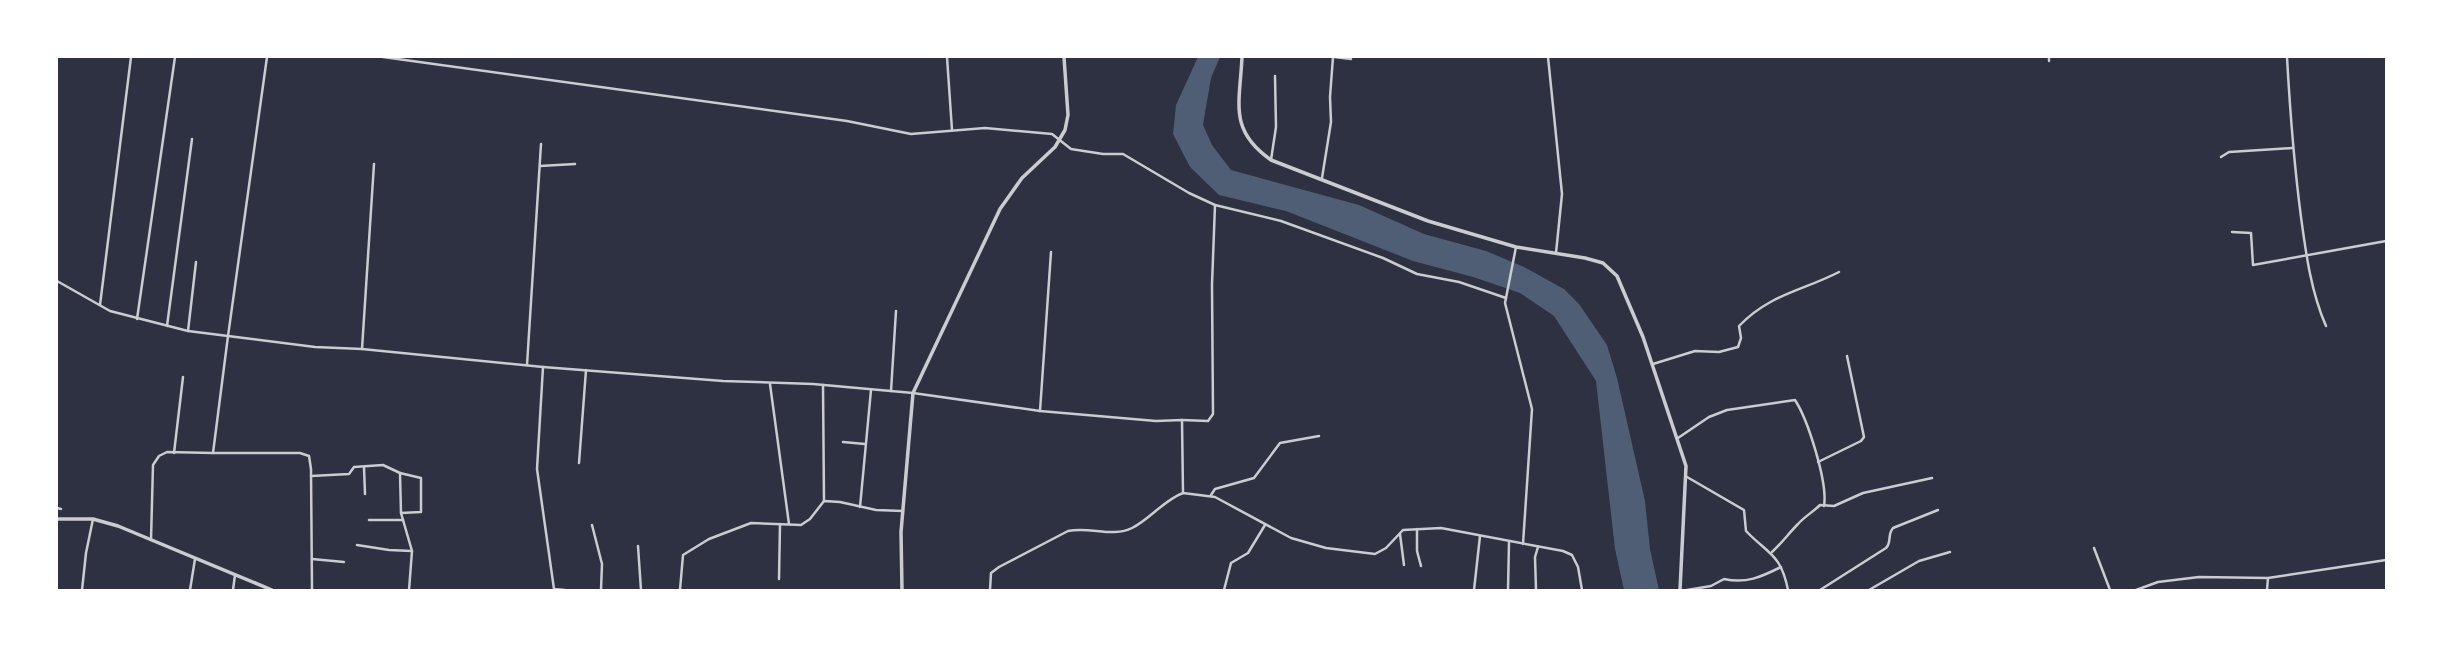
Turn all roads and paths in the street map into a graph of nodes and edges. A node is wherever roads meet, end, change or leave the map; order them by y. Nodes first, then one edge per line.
1 (132, 57) edge
2 (176, 57) edge
3 (267, 57) edge
4 (383, 57) edge
5 (947, 57) edge
6 (1064, 57) edge
7 (1242, 57) edge
8 (1333, 57) edge
9 (1548, 57) edge
10 (2049, 57) edge
11 (2287, 57) edge
12 (1351, 59) dead end
13 (2049, 61) dead end
14 (1276, 76) dead end
15 (952, 130) junction
16 (192, 139) dead end
17 (1060, 139) junction
18 (541, 144) dead end
19 (2292, 148) junction
20 (2221, 157) dead end
21 (1271, 160) junction
22 (374, 164) dead end
23 (575, 164) dead end
24 (540, 166) junction
25 (1322, 178) junction
26 (1215, 205) junction
27 (2232, 232) dead end
28 (2386, 241) edge
29 (1516, 247) junction
30 (1051, 252) dead end
31 (1556, 253) junction
32 (2306, 256) junction
33 (196, 262) dead end
34 (1839, 272) dead end
35 (57, 280) edge
36 (1506, 297) junction
37 (100, 305) junction
38 (896, 311) dead end
39 (137, 320) junction
40 (167, 326) junction
41 (2326, 326) dead end
42 (188, 331) junction
43 (228, 336) junction
44 (362, 349) junction
45 (1847, 356) dead end
46 (1653, 364) junction
47 (527, 365) junction
48 (543, 367) junction
49 (586, 370) junction
50 (183, 377) dead end
51 (770, 384) junction
52 (823, 385) junction
53 (870, 390) junction
54 (891, 391) junction
55 (913, 393) junction
56 (1040, 411) junction
57 (1182, 420) junction
58 (1319, 436) dead end
59 (1678, 438) junction
60 (844, 442) dead end
61 (865, 444) junction
62 (174, 453) junction
63 (213, 453) junction
64 (1818, 462) junction
65 (579, 463) dead end
66 (364, 466) junction
67 (400, 473) junction
68 (311, 476) junction
69 (1687, 477) junction
70 (1932, 478) dead end
71 (1183, 493) junction
72 (365, 494) dead end
73 (1211, 495) junction
74 (824, 501) junction
75 (1824, 506) junction
76 (860, 507) junction
77 (57, 508) edge
78 (61, 509) dead end
79 (1938, 510) dead end
80 (903, 511) junction
81 (401, 513) junction
82 (57, 519) edge
83 (93, 519) junction
84 (369, 520) dead end
85 (403, 520) junction
86 (780, 524) junction
87 (789, 524) junction
88 (592, 525) dead end
89 (1265, 525) junction
90 (1417, 529) junction
91 (1400, 534) junction
92 (1480, 536) junction
93 (151, 540) junction
94 (1509, 542) junction
95 (1523, 544) junction
96 (357, 545) dead end
97 (638, 546) dead end
98 (1538, 547) junction
99 (2094, 548) dead end
100 (412, 551) junction
101 (1772, 552) junction
102 (1950, 552) dead end
103 (196, 559) junction
104 (312, 559) junction
105 (2386, 560) edge
106 (344, 562) dead end
107 (1404, 565) dead end
108 (1421, 566) dead end
109 (1781, 567) junction
110 (235, 575) junction
111 (2268, 578) junction
112 (779, 579) dead end
113 (554, 589) edge
114 (82, 590) edge
115 (190, 590) edge
116 (233, 590) edge
117 (272, 590) edge
118 (312, 590) edge
119 (409, 590) edge
120 (565, 590) edge
121 (601, 590) edge
122 (641, 590) edge
123 (680, 590) edge
124 (902, 590) edge
125 (990, 590) edge
126 (1224, 590) edge
127 (1474, 590) edge
128 (1508, 590) edge
129 (1536, 590) edge
130 (1582, 590) edge
131 (1680, 590) edge
132 (1687, 590) edge
133 (1788, 590) edge
134 (1820, 590) edge
135 (1869, 590) edge
136 (2110, 590) edge
137 (2135, 590) edge
138 (2267, 590) edge

1 - 37 street
2 - 39 street
3 - 43 street
4 - 15 street
5 - 15 street
6 - 17 street
7 - 21 street
8 - 12 street
8 - 25 street
9 - 31 street
10 - 13 street
11 - 19 street
14 - 21 street
15 - 17 street
16 - 40 street
17 - 26 street
17 - 55 street
18 - 24 street
19 - 20 street
19 - 32 street
21 - 25 street
22 - 44 street
23 - 24 street
24 - 47 street
25 - 29 street
26 - 36 street
26 - 57 street
27 - 32 street
28 - 32 street
29 - 31 street
29 - 36 street
30 - 56 street
31 - 46 street
32 - 41 street
33 - 42 street
34 - 46 street
35 - 37 street
36 - 95 street
37 - 39 street
38 - 54 street
39 - 40 street
40 - 42 street
42 - 43 street
43 - 44 street
43 - 63 street
44 - 47 street
45 - 64 street
46 - 59 street
47 - 48 street
48 - 49 street
48 - 113 street
49 - 51 street
49 - 65 street
50 - 62 street
51 - 52 street
51 - 87 street
52 - 53 street
52 - 74 street
53 - 54 street
53 - 61 street
54 - 55 street
55 - 56 street
55 - 80 street
56 - 57 street
57 - 71 street
58 - 73 street
59 - 64 street
59 - 69 street
60 - 61 street
61 - 76 street
62 - 63 street
62 - 93 street
63 - 68 street
64 - 75 street
66 - 67 street
66 - 68 street
66 - 72 street
67 - 81 street
67 - 81 street
68 - 104 street
69 - 101 street
69 - 131 street
70 - 75 street
71 - 73 street
71 - 125 street
73 - 89 street
74 - 76 street
74 - 87 street
75 - 101 street
76 - 80 street
77 - 78 street
79 - 134 street
80 - 124 street
81 - 85 street
82 - 83 street
83 - 93 street
83 - 114 street
84 - 85 street
85 - 100 street
86 - 87 street
86 - 112 street
86 - 123 street
88 - 121 street
89 - 91 street
89 - 126 street
90 - 91 street
90 - 92 street
90 - 108 street
91 - 107 street
92 - 94 street
92 - 127 street
93 - 103 street
94 - 95 street
94 - 128 street
95 - 98 street
96 - 100 street
97 - 122 street
98 - 129 street
98 - 130 street
99 - 136 street
100 - 119 street
101 - 109 street
102 - 135 street
103 - 110 street
103 - 115 street
104 - 106 street
104 - 118 street
105 - 111 street
109 - 132 street
109 - 133 street
110 - 116 street
110 - 117 street
111 - 137 street
111 - 138 street
113 - 120 street

